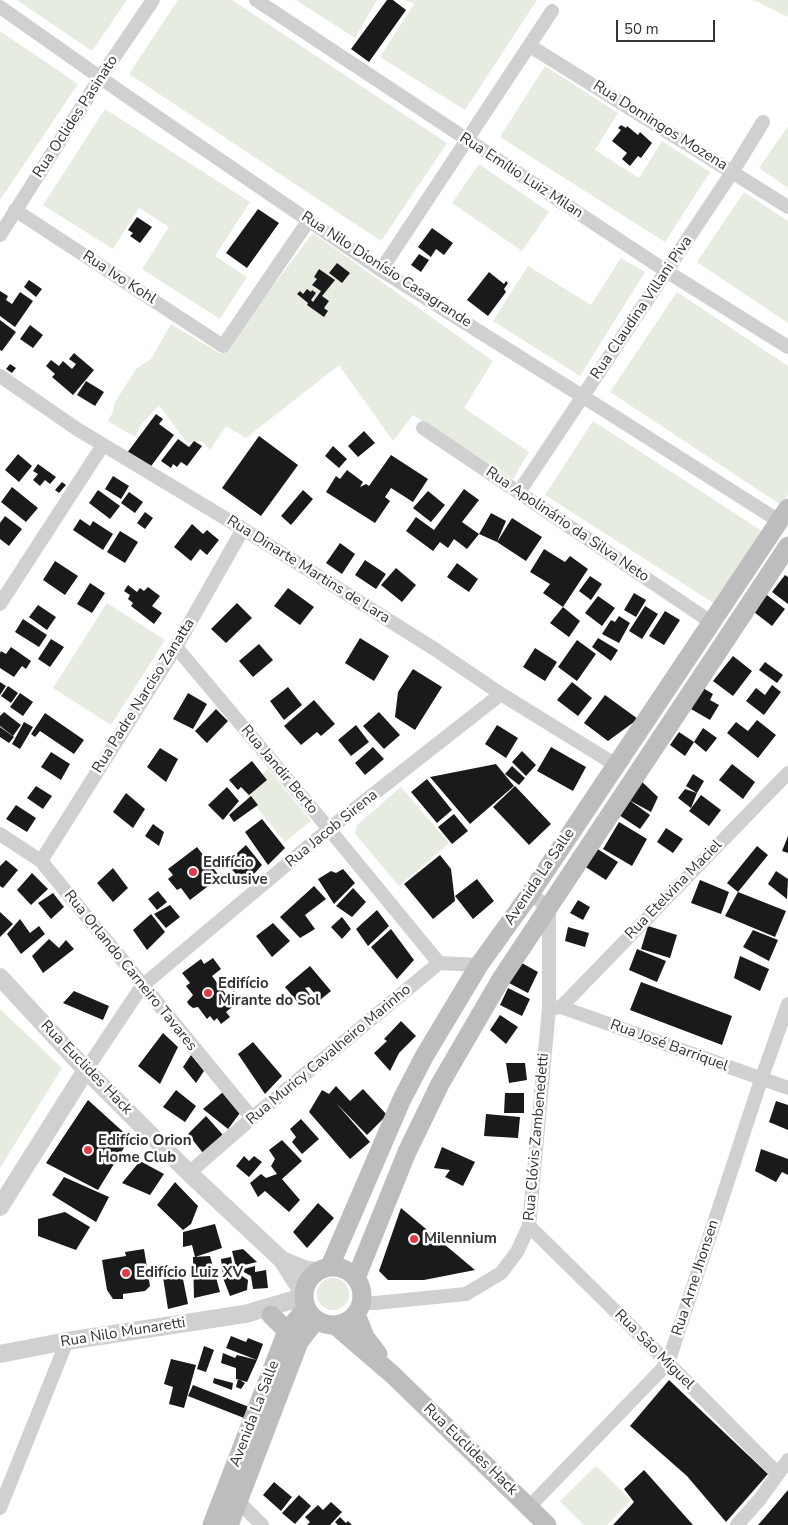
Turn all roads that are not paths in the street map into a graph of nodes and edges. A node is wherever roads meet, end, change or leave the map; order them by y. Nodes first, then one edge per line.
1 (153, 0) edge
2 (256, 0) edge
3 (0, 7) edge
4 (552, 11) dead end
5 (530, 46) junction
6 (100, 78) junction
7 (763, 122) dead end
8 (468, 141) junction
9 (733, 171) junction
10 (788, 207) edge
11 (15, 210) junction
12 (309, 220) junction
13 (0, 235) edge
14 (381, 270) junction
15 (666, 271) junction
16 (788, 347) edge
17 (0, 376) edge
18 (583, 396) junction
19 (423, 428) dead end
20 (103, 445) junction
21 (519, 492) junction
22 (784, 515) edge
23 (243, 529) junction
24 (788, 546) edge
25 (743, 576) junction
26 (760, 589) junction
27 (0, 604) edge
28 (711, 622) junction
29 (176, 647) junction
30 (501, 694) junction
31 (616, 765) junction
32 (788, 773) edge
33 (329, 829) junction
34 (0, 834) edge
35 (41, 861) junction
36 (530, 894) junction
37 (549, 907) junction
38 (439, 963) junction
39 (479, 966) junction
40 (0, 977) edge
41 (142, 986) junction
42 (788, 1004) edge
43 (555, 1008) junction
44 (86, 1070) junction
45 (761, 1080) junction
46 (788, 1088) edge
47 (252, 1118) junction
48 (384, 1142) junction
49 (406, 1152) junction
50 (189, 1172) junction
51 (0, 1207) edge
52 (529, 1226) junction
53 (282, 1260) junction
54 (323, 1269) junction
55 (356, 1278) junction
56 (307, 1305) junction
57 (359, 1308) junction
58 (245, 1314) junction
59 (271, 1315) junction
60 (335, 1325) junction
61 (293, 1337) junction
62 (67, 1341) junction
63 (0, 1354) edge
64 (668, 1363) junction
65 (393, 1375) junction
66 (788, 1460) edge
67 (778, 1474) junction
68 (231, 1499) junction
69 (529, 1507) junction
70 (0, 1508) edge
71 (224, 1522) edge
72 (262, 1525) edge
73 (547, 1525) edge
74 (737, 1525) edge

1 - 6 street, Rua Oclides Pasinato
2 - 8 street, Rua Emílio Luiz Milan
3 - 6 street, Rua Nilo Dionísio Casagrande
4 - 5 street
5 - 8 street
5 - 9 street, Rua Domingos Mozena
6 - 11 street, Rua Oclides Pasinato
6 - 12 street, Rua Nilo Dionísio Casagrande
7 - 9 street, Rua Claudina Villani Piva
8 - 14 street
8 - 15 street, Rua Emílio Luiz Milan
9 - 10 street, Rua Domingos Mozena
9 - 15 street, Rua Claudina Villani Piva
11 - 12 street, Rua Ivo Kohl
11 - 13 street, Rua Oclides Pasinato
12 - 14 street, Rua Nilo Dionísio Casagrande
14 - 18 street, Rua Nilo Dionísio Casagrande
15 - 16 street, Rua Emílio Luiz Milan
15 - 18 street, Rua Claudina Villani Piva
17 - 20 street, Rua Dinarte Martins de Lara
18 - 21 street, Rua Claudina Villani Piva
18 - 22 street, Rua Nilo Dionísio Casagrande
19 - 21 street, Rua Apolinário da Silva Neto
20 - 23 street, Rua Dinarte Martins de Lara
20 - 27 street
21 - 28 street, Rua Apolinário da Silva Neto
22 - 25 main road, Avenida La Salle
23 - 29 street, Rua Padre Narciso Zanatta
23 - 30 street, Rua Dinarte Martins de Lara
24 - 26 main road, Avenida La Salle
25 - 26 main road
25 - 28 main road, Avenida La Salle
26 - 37 main road, Avenida La Salle
28 - 31 main road, Avenida La Salle
29 - 33 street, Rua Jandir Berto
29 - 35 street, Rua Padre Narciso Zanatta
30 - 31 street, Rua Dinarte Martins de Lara
30 - 33 street, Rua Jacob Sirena
31 - 36 main road, Avenida La Salle
32 - 43 street, Rua Etelvina Maciel
33 - 38 street, Rua Jandir Berto
33 - 41 street, Rua Jacob Sirena
34 - 35 street, Rua Orlando Carneiro Tavares
35 - 41 street, Rua Orlando Carneiro Tavares
36 - 37 street
36 - 39 main road, Avenida La Salle
37 - 43 street, Rua Clóvis Zambenedetti
37 - 49 main road, Avenida La Salle
38 - 39 street
38 - 47 street, Rua Muricy Cavalheiro Marinho
39 - 48 main road, Avenida La Salle
40 - 44 street, Rua Euclides Hack
41 - 44 street, Rua Jacob Sirena
41 - 47 street, Rua Orlando Carneiro Tavares
42 - 45 street, Rua Arne Jhonsen
43 - 45 street, Rua José Barriquel
43 - 52 street, Rua Clóvis Zambenedetti
44 - 50 street, Rua Euclides Hack
44 - 51 street
45 - 46 street, Rua José Barriquel
45 - 64 street, Rua Arne Jhonsen
47 - 50 street, Rua Muricy Cavalheiro Marinho
48 - 49 main road
48 - 54 main road, Avenida La Salle
49 - 55 main road, Avenida La Salle
50 - 53 street, Rua Euclides Hack
52 - 57 street, Rua Clóvis Zambenedetti
52 - 64 street, Rua São Miguel
53 - 54 street, Rua Euclides Hack
53 - 56 street, Rua Euclides Hack
54 - 55 main road
54 - 56 main road
55 - 57 main road
56 - 58 street, Rua Nilo Munaretti
56 - 59 street, Rua Nilo Munaretti
56 - 60 main road
56 - 61 main road, Avenida La Salle
57 - 60 main road
57 - 65 main road, Rua Euclides Hack
58 - 59 street, Rua Nilo Munaretti
58 - 62 street, Rua Nilo Munaretti
59 - 61 main road
60 - 65 main road, Rua Euclides Hack
61 - 68 main road, Avenida La Salle
62 - 63 street, Rua Nilo Munaretti
62 - 70 street
64 - 67 street, Rua São Miguel
64 - 69 street, Rua Arne Jhonsen
65 - 69 main road, Rua Euclides Hack
66 - 67 street
67 - 74 street
68 - 71 main road, Avenida La Salle
68 - 72 street
69 - 73 main road, Rua Euclides Hack

